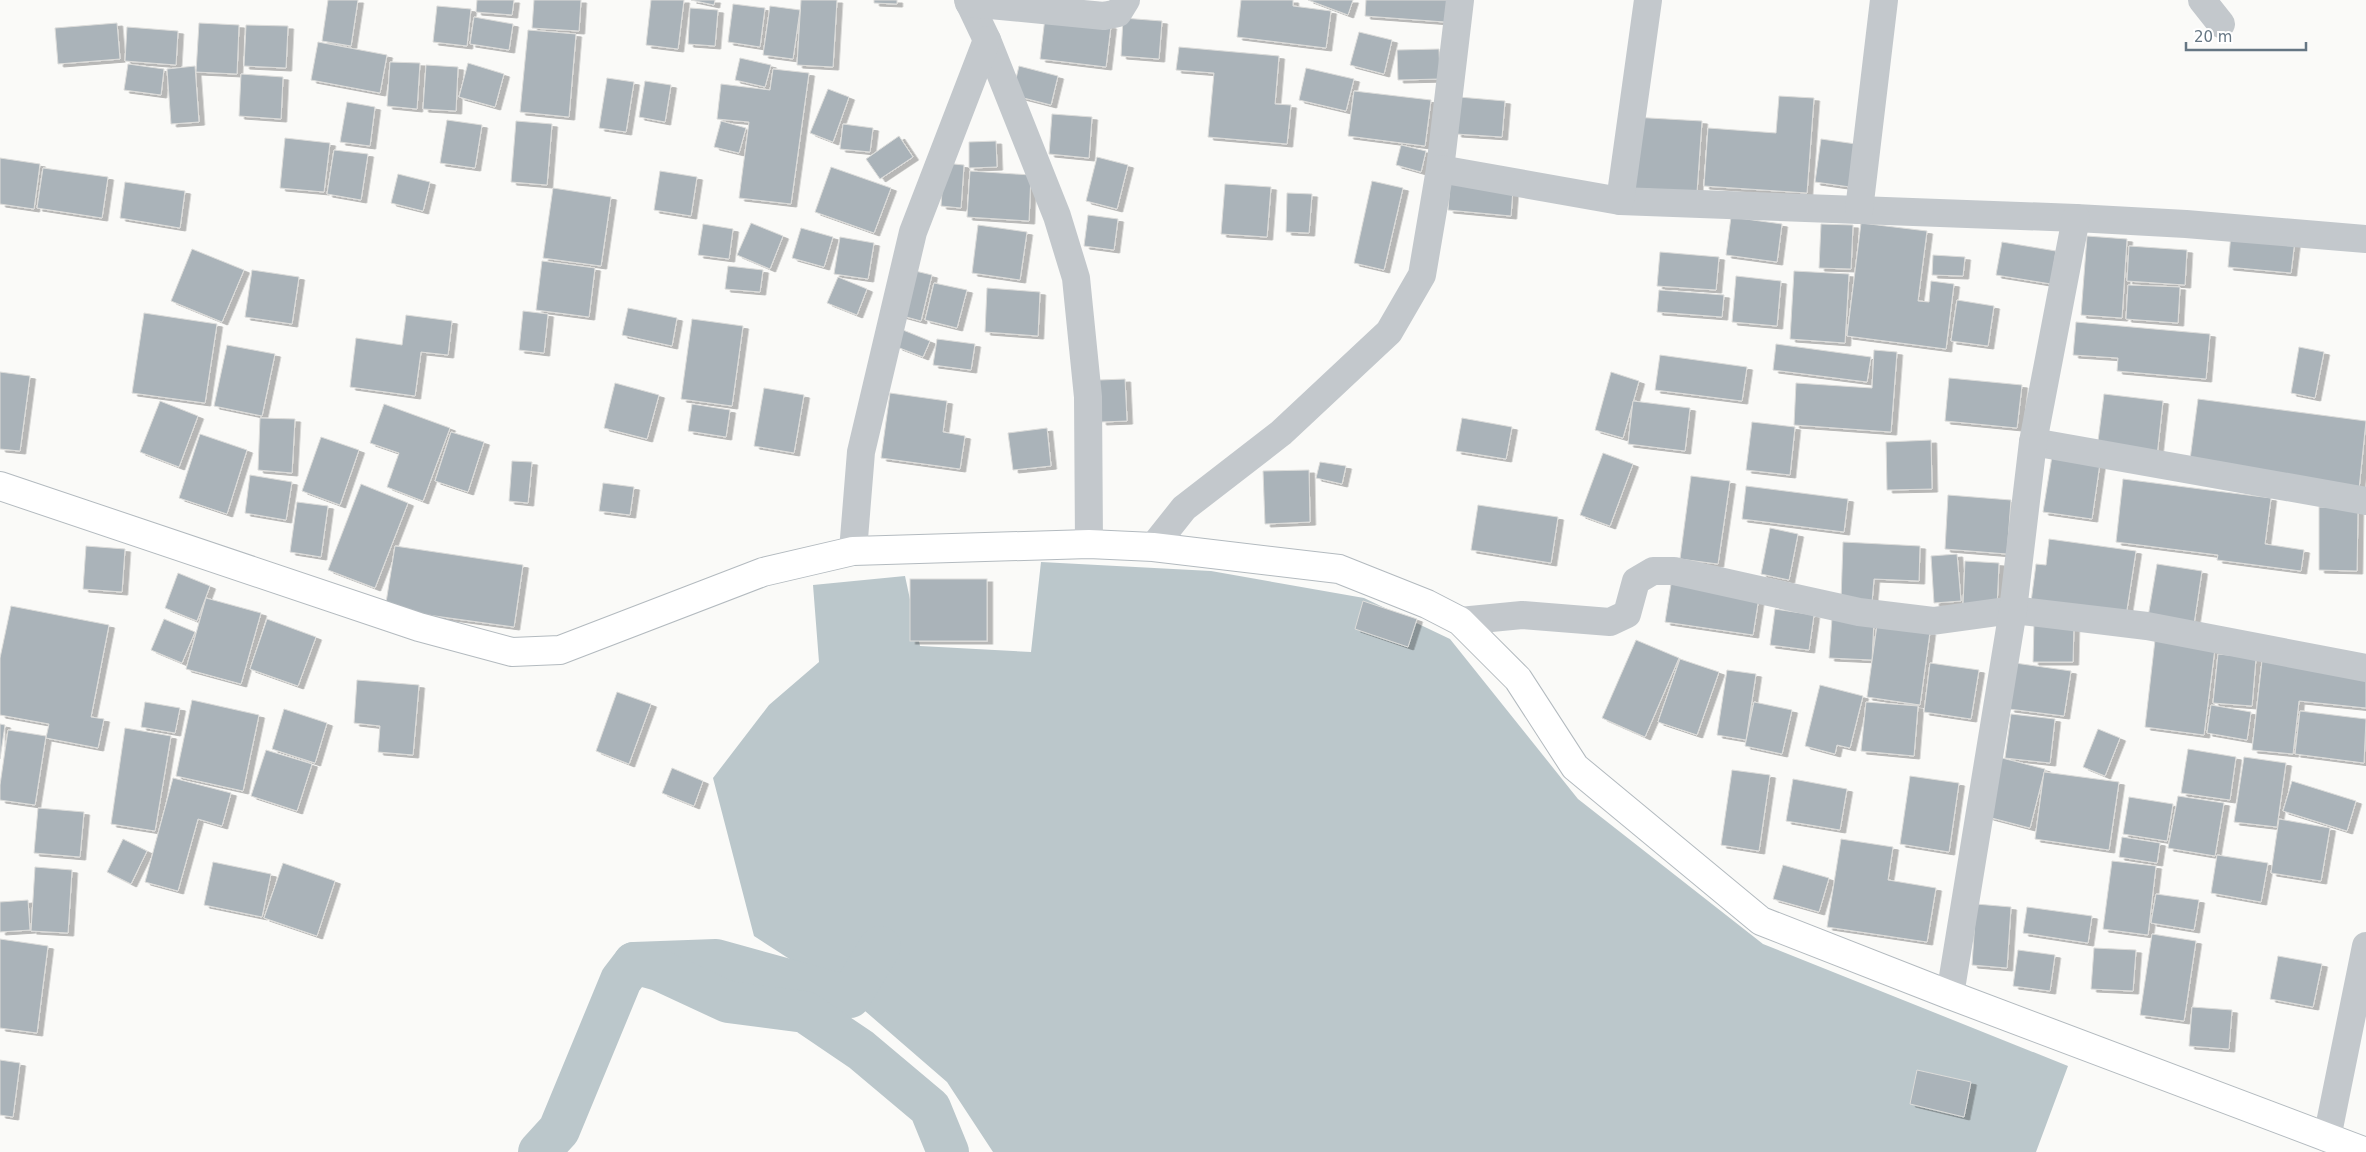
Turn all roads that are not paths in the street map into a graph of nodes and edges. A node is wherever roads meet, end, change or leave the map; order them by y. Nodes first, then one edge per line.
1 (1126, 0) edge
2 (1460, 0) edge
3 (1648, 0) edge
4 (1884, 0) edge
5 (2202, 0) edge
6 (969, 1) edge
7 (2221, 24) dead end
8 (987, 40) junction
9 (1440, 169) junction
10 (1620, 201) junction
11 (1859, 210) junction
12 (2076, 218) junction
13 (2366, 239) edge
14 (2033, 442) junction
15 (0, 486) edge
16 (2366, 501) edge
17 (1089, 544) junction
18 (1153, 546) junction
19 (853, 551) junction
20 (2013, 610) junction
21 (1460, 621) junction
22 (2366, 668) edge
23 (2366, 946) edge
24 (1950, 995) junction
25 (2327, 1138) junction
26 (2366, 1152) edge

1 - 6 street
2 - 9 street
3 - 10 street
4 - 11 street
5 - 7 street
6 - 8 street
8 - 17 street
8 - 19 street
9 - 10 street
9 - 18 street
10 - 11 street
11 - 12 street
12 - 13 street
12 - 14 street
14 - 16 street
14 - 20 street
15 - 19 main road
17 - 18 main road
17 - 19 main road
18 - 21 main road
20 - 21 street
20 - 22 street
20 - 24 street
21 - 24 main road
23 - 25 street
24 - 25 main road
25 - 26 main road

